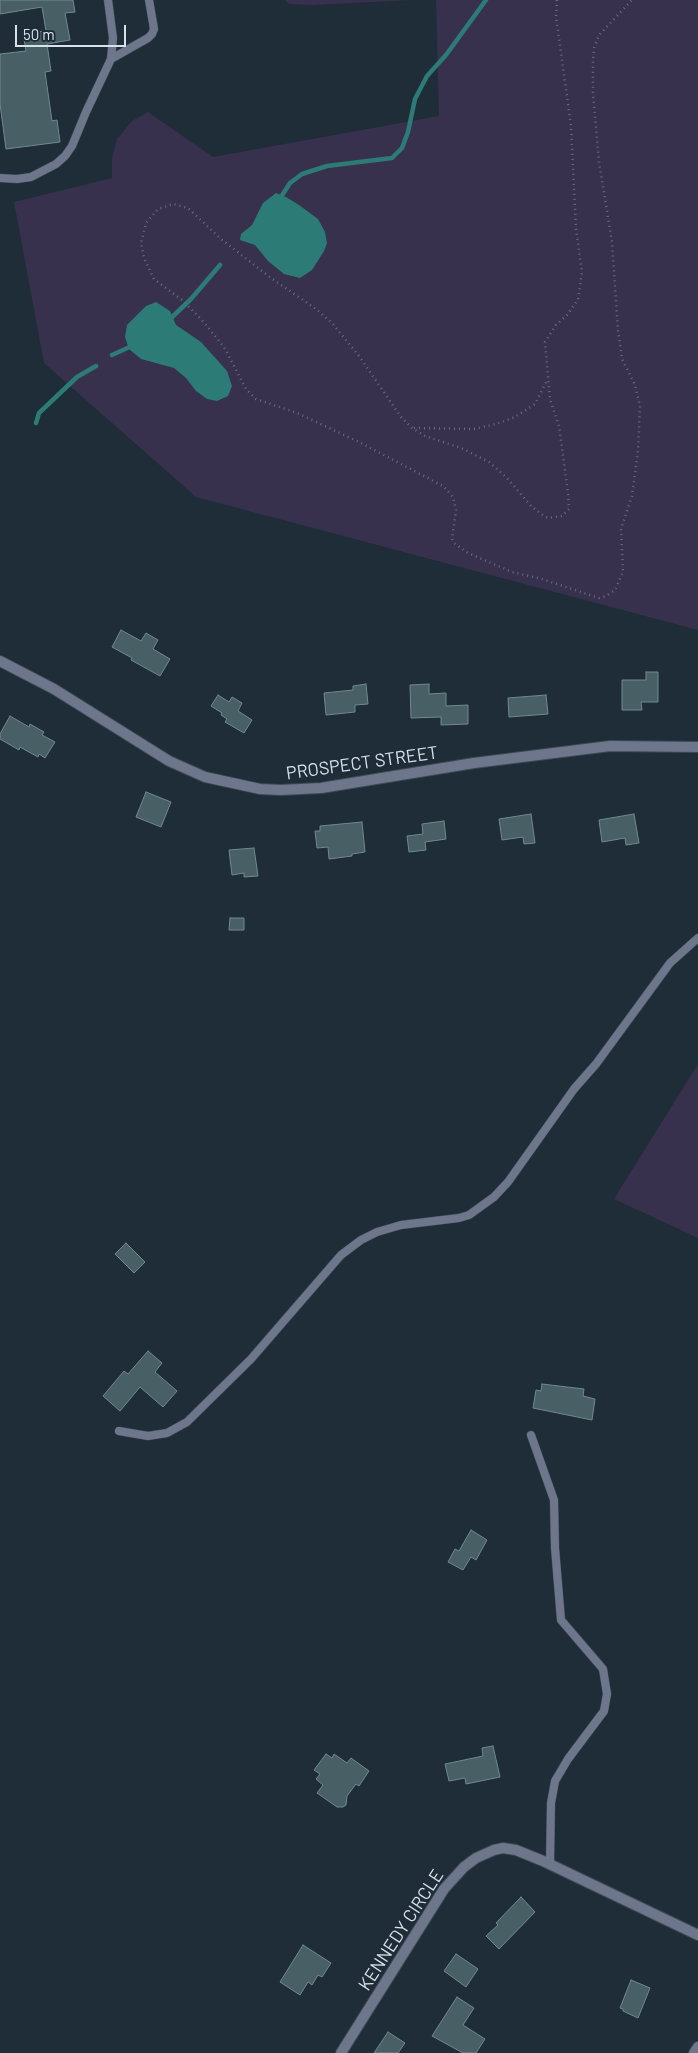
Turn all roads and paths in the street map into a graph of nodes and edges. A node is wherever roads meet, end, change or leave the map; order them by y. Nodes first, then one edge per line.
1 (108, 0) edge
2 (149, 0) edge
3 (557, 0) edge
4 (632, 0) edge
5 (111, 58) junction
6 (0, 178) edge
7 (547, 381) junction
8 (412, 428) junction
9 (0, 661) edge
10 (698, 747) edge
11 (698, 938) edge
12 (119, 1430) dead end
13 (531, 1436) dead end
14 (550, 1864) junction
15 (698, 1935) edge
16 (698, 2047) edge
17 (341, 2053) edge
18 (694, 2053) edge

1 - 5 lane
2 - 5 lane
3 - 7 path
4 - 8 path
5 - 6 lane
7 - 8 path
7 - 8 path
9 - 10 street, PROSPECT STREET
11 - 12 lane
13 - 14 lane
14 - 15 street, KENNEDY CIRCLE
14 - 17 street, KENNEDY CIRCLE
16 - 18 street

